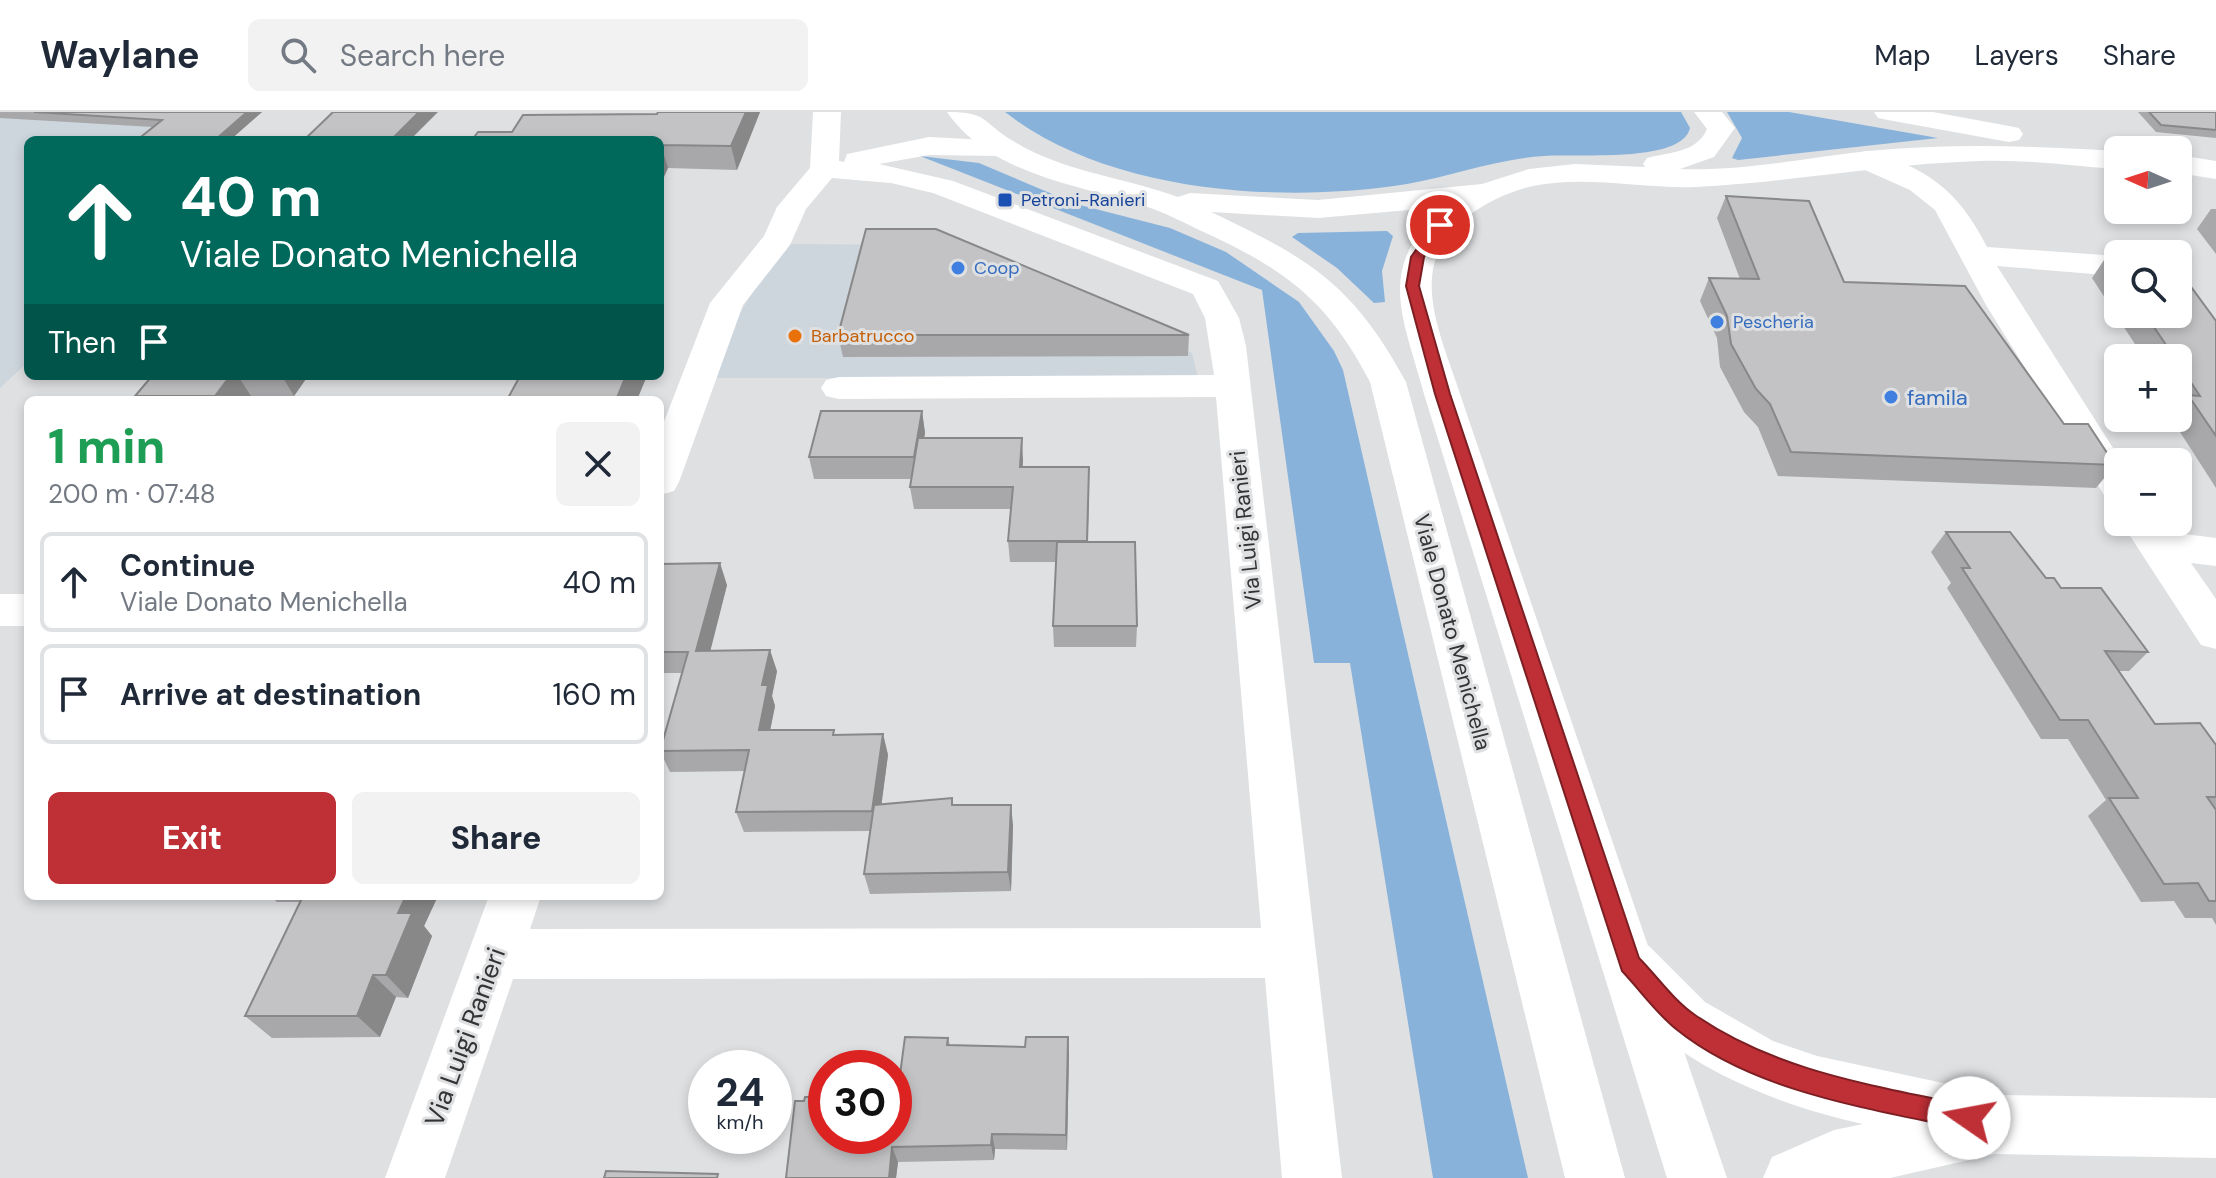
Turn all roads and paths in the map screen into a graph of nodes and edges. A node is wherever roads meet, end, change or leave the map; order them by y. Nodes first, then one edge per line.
1 (827, 112) edge
2 (961, 112) edge
3 (1708, 112) edge
4 (1888, 112) edge
5 (908, 122) dead end
6 (999, 147) junction
7 (2104, 151) edge
8 (1945, 154) junction
9 (2104, 159) edge
10 (1866, 160) junction
11 (2192, 166) edge
12 (824, 169) junction
13 (2216, 170) edge
14 (1575, 173) junction
15 (1486, 192) junction
16 (1936, 194) junction
17 (1156, 199) junction
18 (1973, 255) junction
19 (2104, 265) edge
20 (1230, 366) junction
21 (839, 388) dead end
22 (2104, 464) edge
23 (664, 471) edge
24 (2151, 536) edge
25 (2160, 536) edge
26 (2216, 552) edge
27 (0, 610) edge
28 (24, 610) edge
29 (2216, 633) edge
30 (514, 900) edge
31 (1289, 953) junction
32 (495, 954) junction
33 (1630, 964) junction
34 (1999, 1125) junction
35 (2216, 1128) edge
36 (415, 1178) edge
37 (1312, 1178) edge
38 (1595, 1178) edge
39 (1697, 1178) edge
40 (1793, 1178) edge

1 - 12 street
2 - 6 street, Viale Donato Menichella
3 - 14 street
4 - 7 street
5 - 12 street
6 - 12 street
6 - 17 street, Viale Donato Menichella
8 - 9 street, Viale Donato Menichella
8 - 10 street, Viale Donato Menichella
8 - 16 street
10 - 14 street, Viale Donato Menichella
10 - 16 street
11 - 13 street
12 - 20 street, Via Luigi Ranieri
12 - 23 street
14 - 15 street, Viale Donato Menichella
15 - 17 street, Viale Donato Menichella
15 - 33 street, Viale Donato Menichella
16 - 18 street
17 - 38 street, Viale Donato Menichella
18 - 19 street
18 - 22 street
20 - 21 street
20 - 31 street, Via Luigi Ranieri
24 - 29 street
25 - 26 street
27 - 28 street
30 - 32 street, Via Luigi Ranieri
31 - 32 street
31 - 37 street, Via Luigi Ranieri
32 - 36 street, Via Luigi Ranieri
33 - 34 street
33 - 39 street, Viale Donato Menichella
34 - 35 street
34 - 40 street

